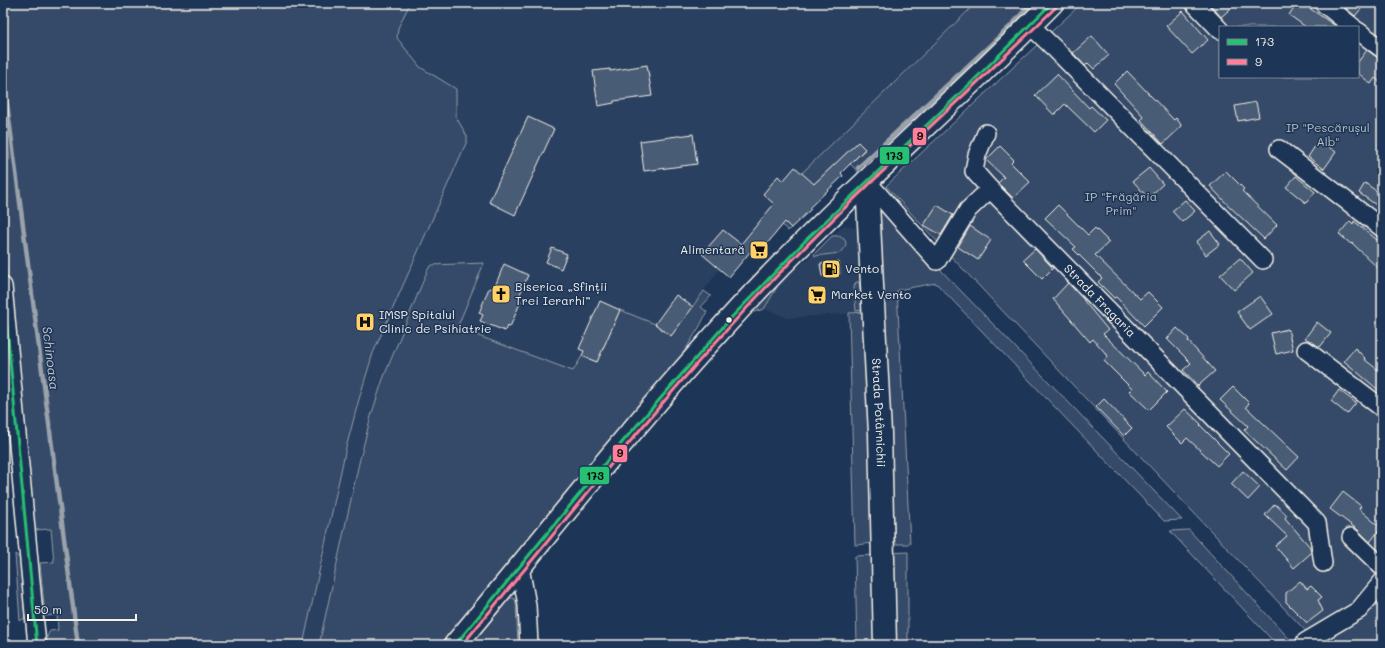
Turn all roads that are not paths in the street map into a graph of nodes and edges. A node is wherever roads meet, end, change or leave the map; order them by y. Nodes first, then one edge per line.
1 (1052, 3) edge
2 (1194, 3) edge
3 (1323, 3) edge
4 (1030, 25) junction
5 (1353, 26) edge
6 (1219, 29) edge
7 (1359, 31) edge
8 (1382, 49) edge
9 (986, 134) dead end
10 (1279, 149) dead end
11 (868, 181) junction
12 (990, 189) junction
13 (1382, 228) edge
14 (1263, 260) dead end
15 (3, 286) edge
16 (1306, 350) dead end
17 (1382, 408) edge
18 (1351, 537) dead end
19 (1323, 564) dead end
20 (520, 567) junction
21 (1382, 567) edge
22 (1382, 582) edge
23 (1304, 642) dead end
24 (37, 645) edge
25 (455, 645) edge
26 (529, 645) edge
27 (885, 645) edge

1 - 4 street
2 - 6 street
3 - 5 street
4 - 11 street
4 - 14 street
7 - 8 street
9 - 12 street, Strada Fragaria
10 - 13 street
11 - 12 street
11 - 20 street
11 - 27 street, Strada Potârnichii
12 - 19 street, Strada Fragaria
15 - 24 street
16 - 17 street
18 - 21 street
20 - 25 street
20 - 26 street
22 - 23 street

